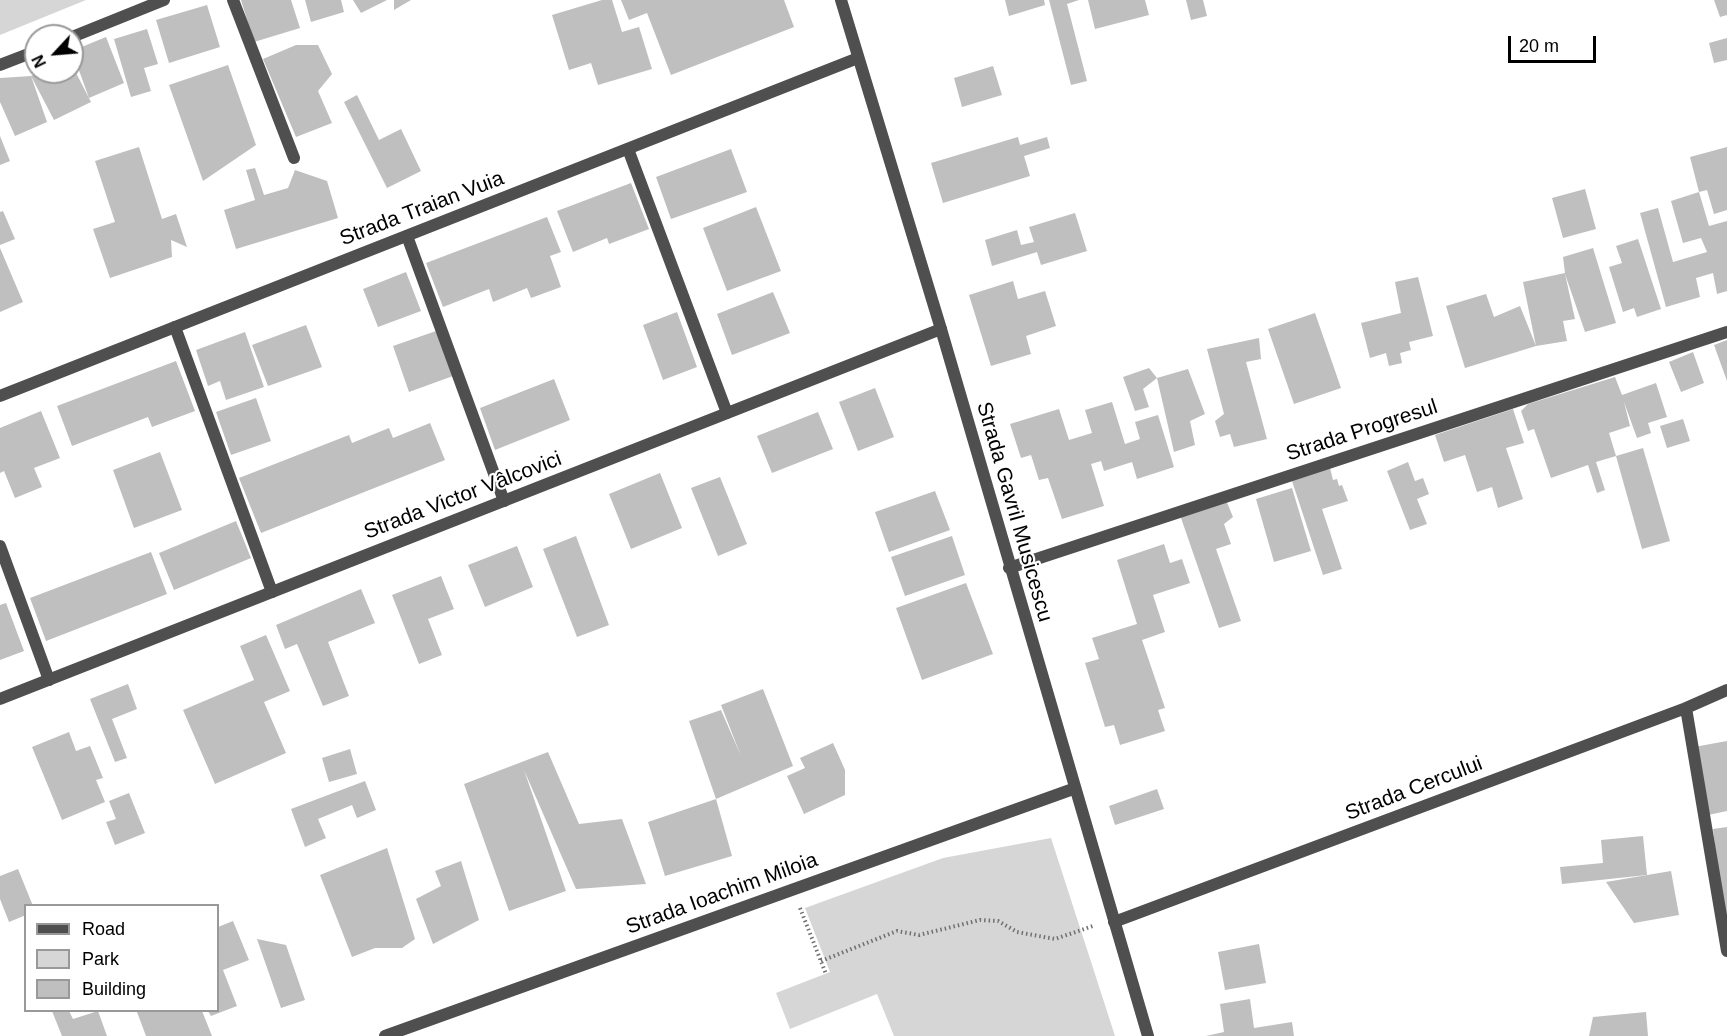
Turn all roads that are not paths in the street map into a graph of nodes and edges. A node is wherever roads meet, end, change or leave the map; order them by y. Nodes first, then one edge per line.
1 (164, 0) edge
2 (233, 0) edge
3 (841, 0) edge
4 (84, 32) edge
5 (24, 56) edge
6 (858, 58) junction
7 (0, 65) edge
8 (628, 149) junction
9 (294, 158) dead end
10 (407, 236) junction
11 (175, 327) junction
12 (941, 329) junction
13 (1727, 332) edge
14 (0, 396) edge
15 (727, 413) junction
16 (504, 501) junction
17 (0, 546) edge
18 (1009, 568) junction
19 (272, 592) junction
20 (49, 680) junction
21 (1727, 690) edge
22 (0, 699) edge
23 (1686, 708) junction
24 (1073, 789) junction
25 (1114, 922) junction
26 (1727, 951) edge
27 (385, 1036) edge
28 (1148, 1036) edge

1 - 4 street
2 - 9 street
3 - 6 street, Strada Gavril Musicescu
5 - 7 street
6 - 8 street, Strada Traian Vuia
6 - 12 street, Strada Gavril Musicescu
8 - 10 street, Strada Traian Vuia
8 - 15 street
10 - 11 street, Strada Traian Vuia
10 - 16 street
11 - 14 street, Strada Traian Vuia
11 - 19 street
12 - 15 street, Strada Victor Vâlcovici
12 - 18 street, Strada Gavril Musicescu
13 - 18 street, Strada Progresul
15 - 16 street, Strada Victor Vâlcovici
16 - 19 street, Strada Victor Vâlcovici
17 - 20 street
18 - 24 street, Strada Gavril Musicescu
19 - 20 street, Strada Victor Vâlcovici
20 - 22 street, Strada Victor Vâlcovici
21 - 23 street, Strada Cercului
23 - 25 street, Strada Cercului
23 - 26 street
24 - 25 street, Strada Gavril Musicescu
24 - 27 street, Strada Ioachim Miloia
25 - 28 street, Strada Gavril Musicescu

